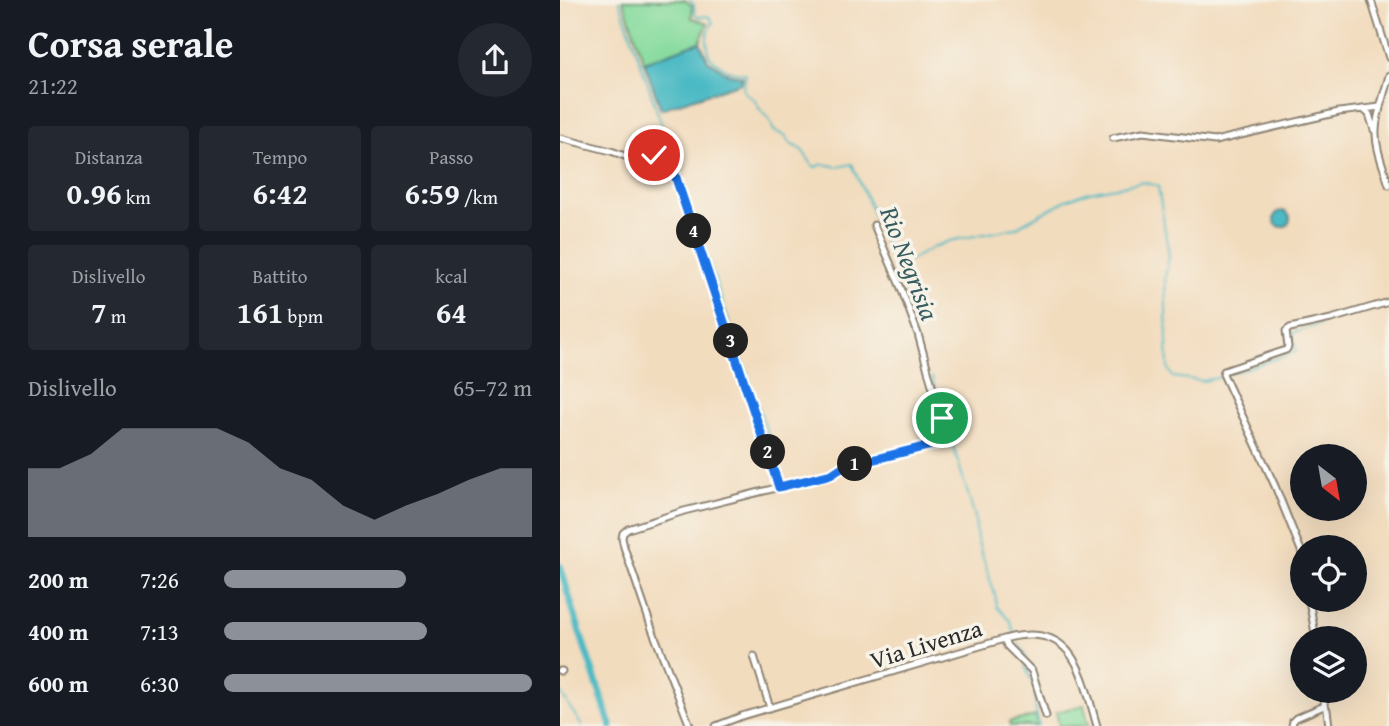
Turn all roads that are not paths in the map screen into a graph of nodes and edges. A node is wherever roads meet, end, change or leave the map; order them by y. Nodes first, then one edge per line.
1 (1371, 0) edge
2 (1389, 58) edge
3 (1389, 75) edge
4 (1380, 107) junction
5 (1363, 109) junction
6 (1376, 133) junction
7 (560, 138) edge
8 (1113, 138) dead end
9 (1389, 185) edge
10 (874, 225) dead end
11 (1389, 302) edge
12 (779, 487) junction
13 (1295, 535) edge
14 (1004, 639) junction
15 (754, 656) dead end
16 (1324, 703) edge
17 (1324, 706) junction
18 (771, 708) junction
19 (1046, 716) dead end
20 (690, 726) edge
21 (716, 726) edge
22 (1097, 726) edge
23 (1292, 726) edge
24 (1329, 726) edge

1 - 2 street
3 - 4 street
4 - 5 street
4 - 6 street
5 - 6 street
5 - 8 street
6 - 9 street
7 - 12 street
10 - 12 street
11 - 13 street
12 - 20 street
14 - 18 street, Via Livenza
14 - 19 street, Via Livenza
14 - 22 street
15 - 18 street
16 - 17 street
17 - 23 street
17 - 24 street
18 - 21 street, Via Livenza

